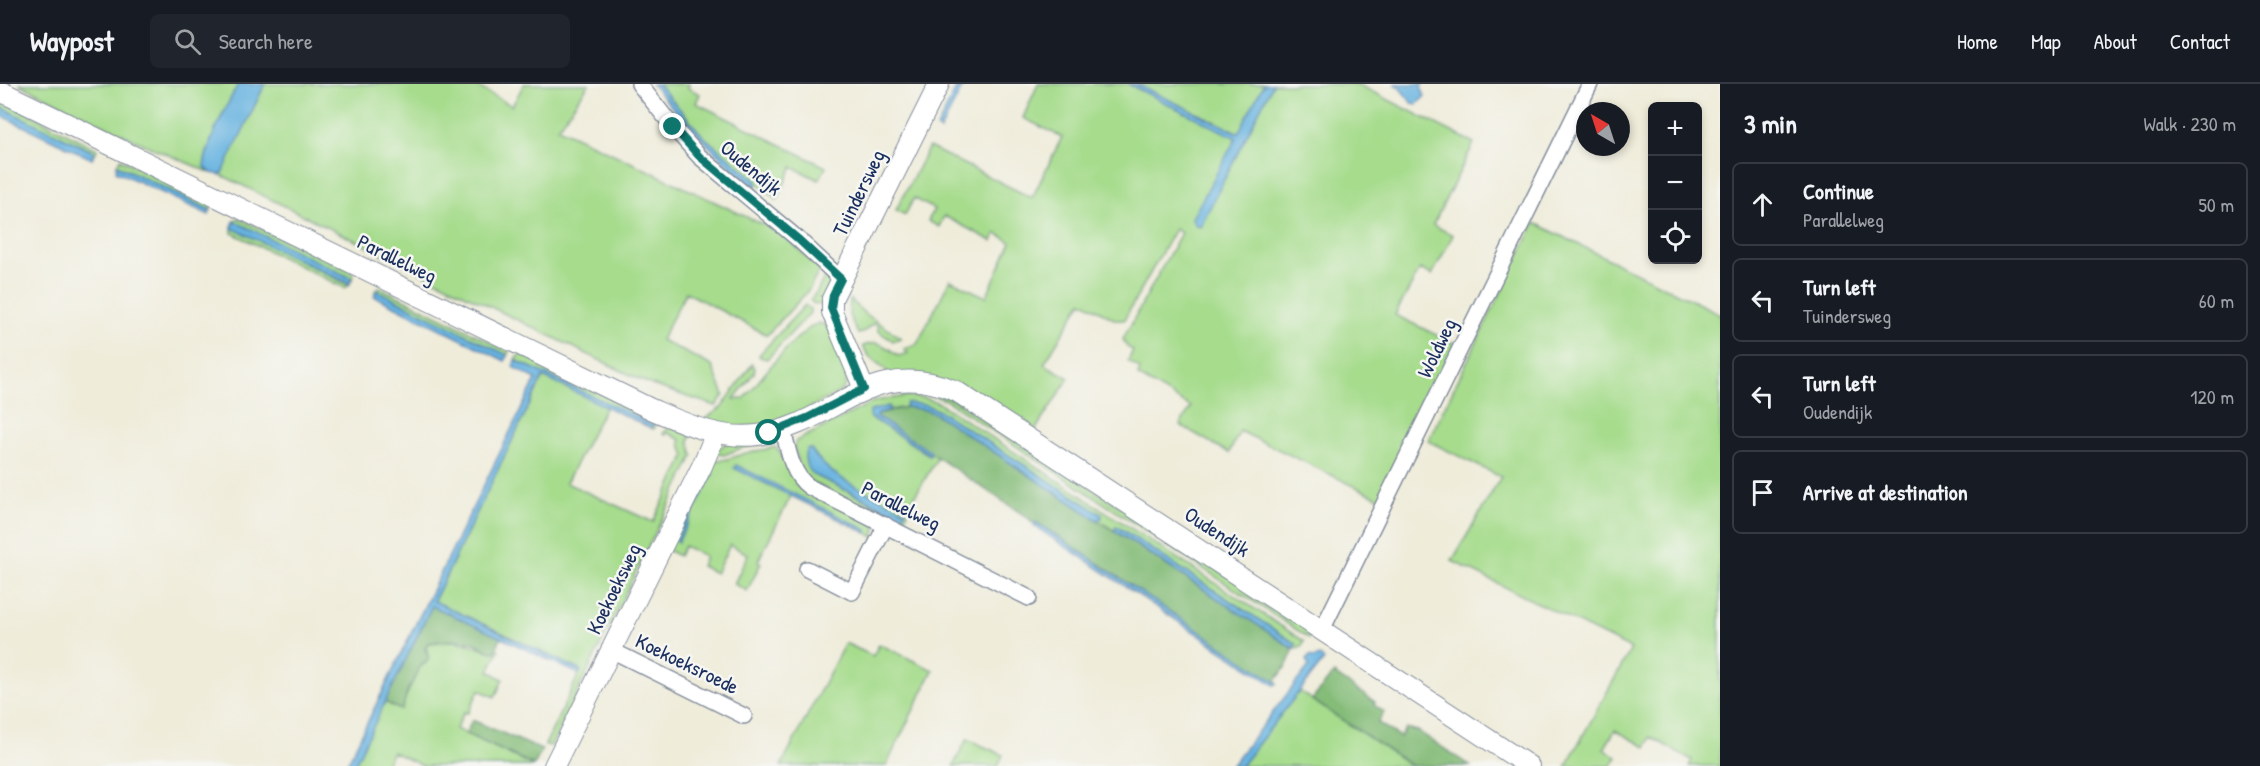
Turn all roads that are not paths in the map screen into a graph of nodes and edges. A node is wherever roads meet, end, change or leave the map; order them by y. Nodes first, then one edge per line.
1 (639, 84) edge
2 (939, 84) edge
3 (1590, 84) edge
4 (0, 91) edge
5 (841, 279) junction
6 (864, 389) junction
7 (783, 429) junction
8 (716, 433) junction
9 (886, 525) junction
10 (807, 569) dead end
11 (1029, 598) dead end
12 (1322, 630) junction
13 (611, 650) junction
14 (744, 716) dead end
15 (554, 766) edge
16 (1529, 766) edge

1 - 5 street, Oudendijk
2 - 5 street, Tuindersweg
3 - 12 street, Woldweg
4 - 8 street, Parallelweg
5 - 6 street, Tuindersweg
6 - 7 street, Parallelweg
6 - 12 street, Oudendijk
7 - 8 street, Parallelweg
7 - 9 street, Parallelweg
8 - 13 street, Koekoeksweg
9 - 10 street
9 - 11 street, Parallelweg
12 - 16 street, Oudendijk
13 - 14 street, Koekoeksroede
13 - 15 street, Koekoeksweg

